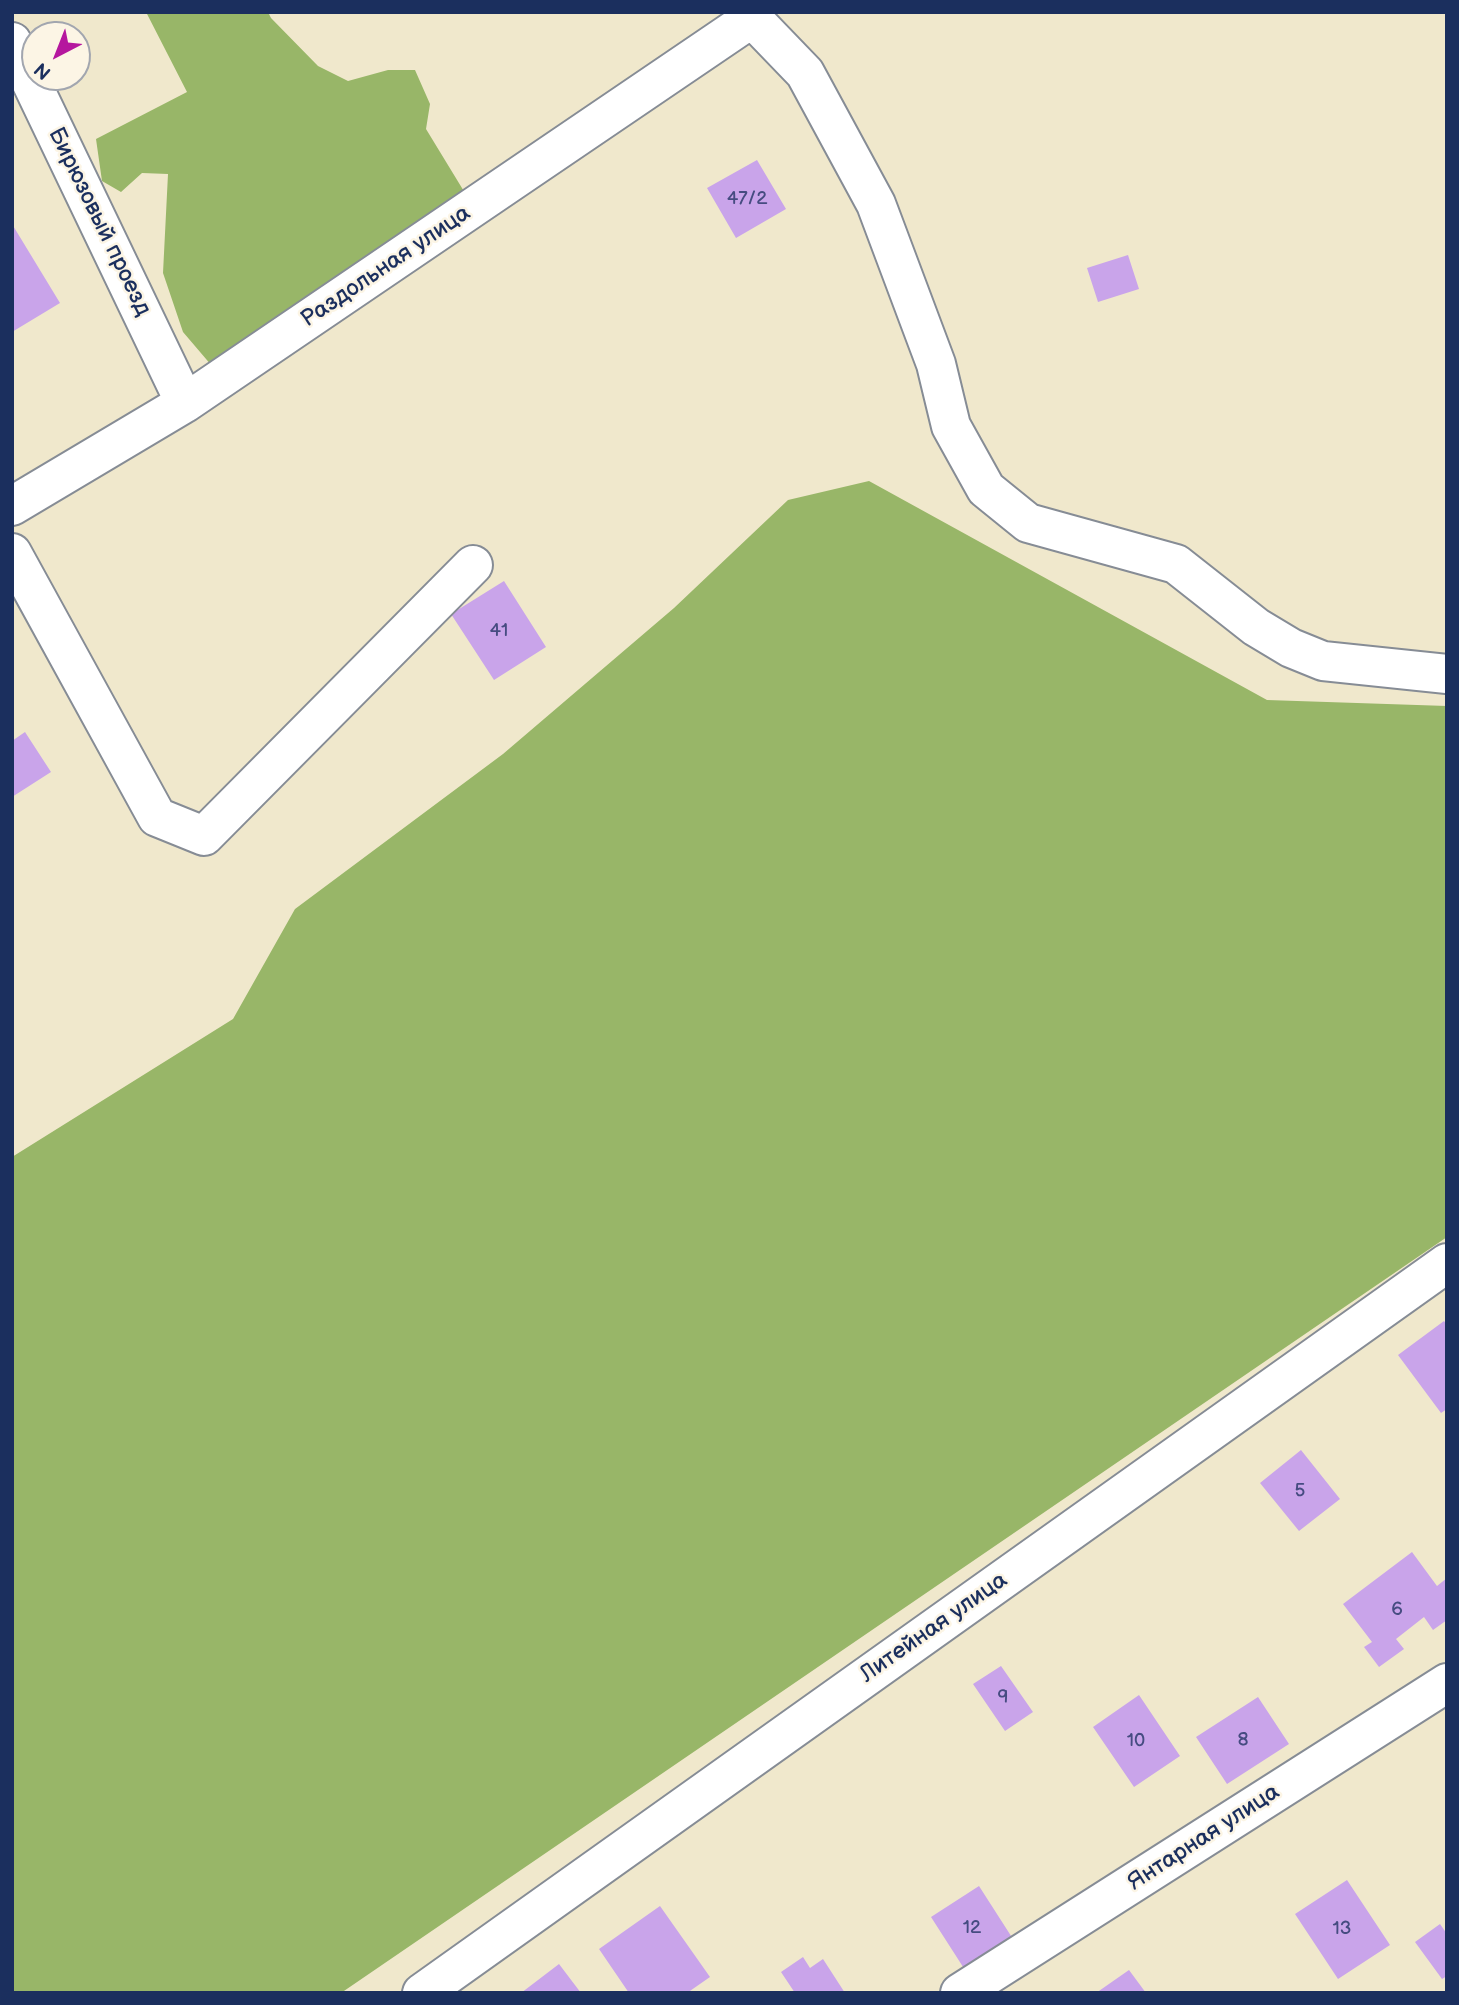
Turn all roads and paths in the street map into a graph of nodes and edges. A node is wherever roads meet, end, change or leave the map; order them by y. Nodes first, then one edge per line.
1 (752, 15) edge
2 (12, 42) edge
3 (185, 403) junction
4 (12, 506) edge
5 (12, 553) edge
6 (473, 565) dead end
7 (1447, 674) edge
8 (1447, 1263) edge
9 (1447, 1683) edge
10 (422, 1993) edge
11 (960, 1993) edge

1 - 3 street, Раздольная улица
1 - 7 street
2 - 3 street, Бирюзовый проезд
3 - 4 street, Раздольная улица
5 - 6 street
8 - 10 street, Литейная улица
9 - 11 street, Янтарная улица

